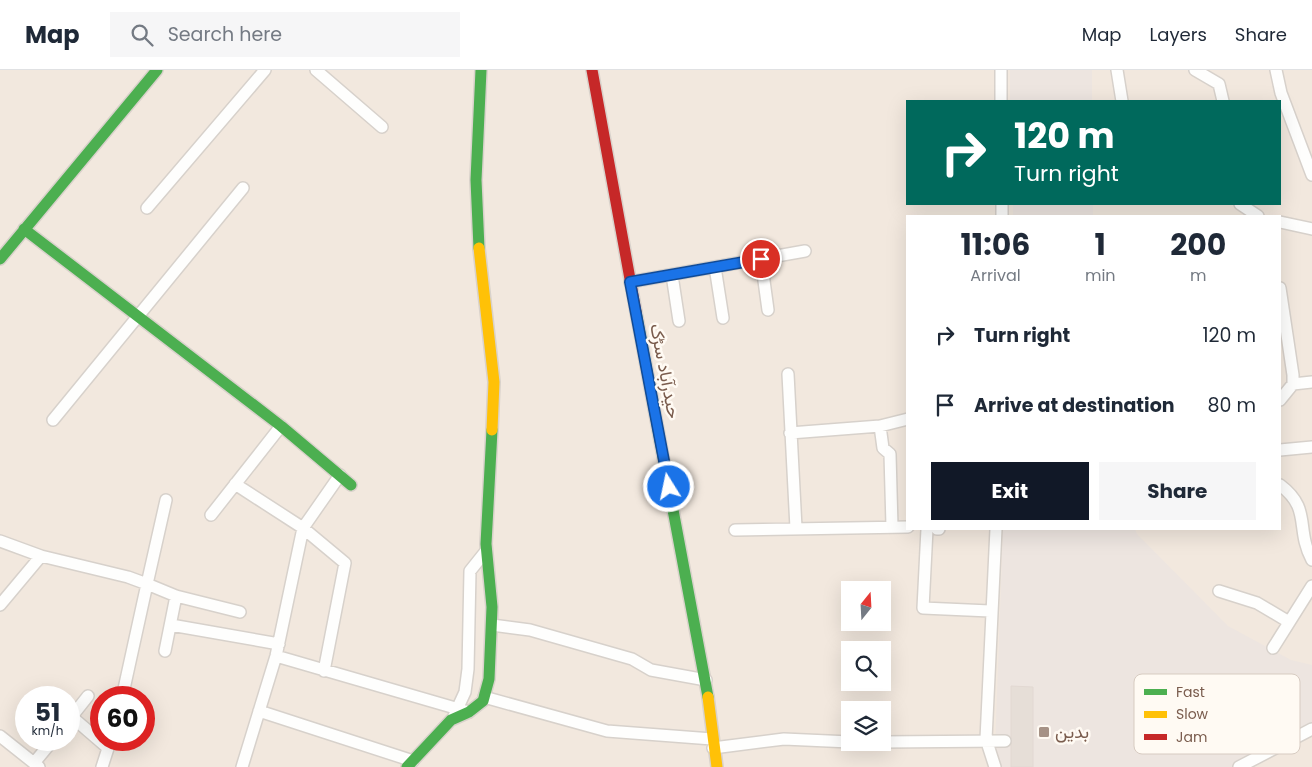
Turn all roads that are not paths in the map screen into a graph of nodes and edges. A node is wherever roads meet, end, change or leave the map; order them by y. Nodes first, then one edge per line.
1 (156, 70) edge
2 (265, 70) edge
3 (316, 70) edge
4 (481, 70) edge
5 (592, 70) edge
6 (1001, 70) edge
7 (1117, 70) edge
8 (1195, 70) edge
9 (1276, 70) edge
10 (1001, 100) edge
11 (1122, 100) edge
12 (1223, 100) edge
13 (382, 127) dead end
14 (1312, 175) edge
15 (243, 188) dead end
16 (1242, 205) edge
17 (147, 208) dead end
18 (1256, 215) edge
19 (1281, 222) edge
20 (24, 229) junction
21 (1312, 229) edge
22 (805, 251) dead end
23 (0, 259) edge
24 (761, 259) junction
25 (715, 267) junction
26 (672, 275) junction
27 (630, 282) junction
28 (1281, 295) edge
29 (768, 310) dead end
30 (138, 317) junction
31 (723, 318) dead end
32 (679, 321) dead end
33 (788, 374) dead end
34 (1312, 382) edge
35 (1293, 384) junction
36 (1281, 399) edge
37 (53, 420) dead end
38 (906, 420) edge
39 (281, 426) junction
40 (880, 426) junction
41 (790, 433) junction
42 (1312, 447) edge
43 (1281, 450) edge
44 (340, 475) junction
45 (235, 484) junction
46 (351, 485) dead end
47 (1281, 486) edge
48 (166, 500) dead end
49 (211, 515) dead end
50 (892, 526) junction
51 (906, 527) edge
52 (303, 528) junction
53 (796, 528) junction
54 (735, 530) dead end
55 (927, 530) edge
56 (996, 530) edge
57 (0, 542) edge
58 (486, 551) junction
59 (41, 556) junction
60 (1312, 560) edge
61 (147, 584) junction
62 (1312, 586) edge
63 (1219, 591) dead end
64 (176, 596) junction
65 (0, 605) edge
66 (990, 611) junction
67 (240, 612) dead end
68 (1289, 622) junction
69 (171, 625) junction
70 (492, 625) junction
71 (279, 644) junction
72 (1273, 648) dead end
73 (165, 651) dead end
74 (276, 656) junction
75 (324, 671) junction
76 (706, 680) junction
77 (125, 686) edge
78 (88, 696) dead end
79 (484, 697) junction
80 (80, 706) edge
81 (259, 711) junction
82 (464, 711) junction
83 (1312, 729) edge
84 (1300, 735) edge
85 (0, 736) edge
86 (986, 739) junction
87 (1005, 741) dead end
88 (841, 742) edge
89 (891, 742) edge
90 (712, 744) junction
91 (46, 751) edge
92 (107, 751) edge
93 (1264, 754) edge
94 (410, 764) edge
95 (37, 765) edge
96 (102, 767) edge
97 (242, 767) edge
98 (717, 767) edge
99 (994, 767) edge
100 (1239, 767) edge

1 - 20 main road
2 - 17 street
3 - 13 street
4 - 58 main road
5 - 27 main road, حیدرآباد سڑک
6 - 10 street
7 - 11 street
8 - 12 street
9 - 14 street
15 - 30 street
16 - 18 street
19 - 21 street
20 - 23 main road
20 - 30 main road
22 - 24 street
24 - 25 street
24 - 29 street
25 - 26 street
25 - 31 street
26 - 27 street
26 - 32 street
27 - 76 main road, حیدرآباد سڑک
28 - 35 street
30 - 37 street
30 - 39 main road
33 - 41 street
34 - 35 street
35 - 36 street
38 - 40 street
39 - 44 main road
39 - 45 street
40 - 41 street
40 - 50 street
41 - 53 street
42 - 43 street
44 - 46 main road
44 - 52 street
45 - 49 street
45 - 52 street
47 - 60 street
48 - 61 street
50 - 51 street
50 - 53 street
52 - 71 street
52 - 75 street
53 - 54 street
55 - 66 street
56 - 66 street
57 - 59 street
58 - 70 main road
58 - 82 street
59 - 61 street
59 - 65 street
61 - 64 street
61 - 77 street
62 - 68 street
63 - 68 street
64 - 67 street
64 - 69 street
66 - 86 street
68 - 72 street
69 - 71 street
69 - 73 street
70 - 76 street
70 - 79 main road
71 - 74 street
74 - 75 street
74 - 81 street
75 - 82 street
76 - 90 main road, حیدرآباد سڑک
78 - 80 street
79 - 82 main road
79 - 90 street
81 - 94 street
81 - 97 street
82 - 94 main road
83 - 84 street
85 - 95 street
86 - 87 street
86 - 89 street
86 - 99 street
88 - 90 street
90 - 98 main road, حیدرآباد سڑک
91 - 95 street
92 - 96 street
93 - 100 street

